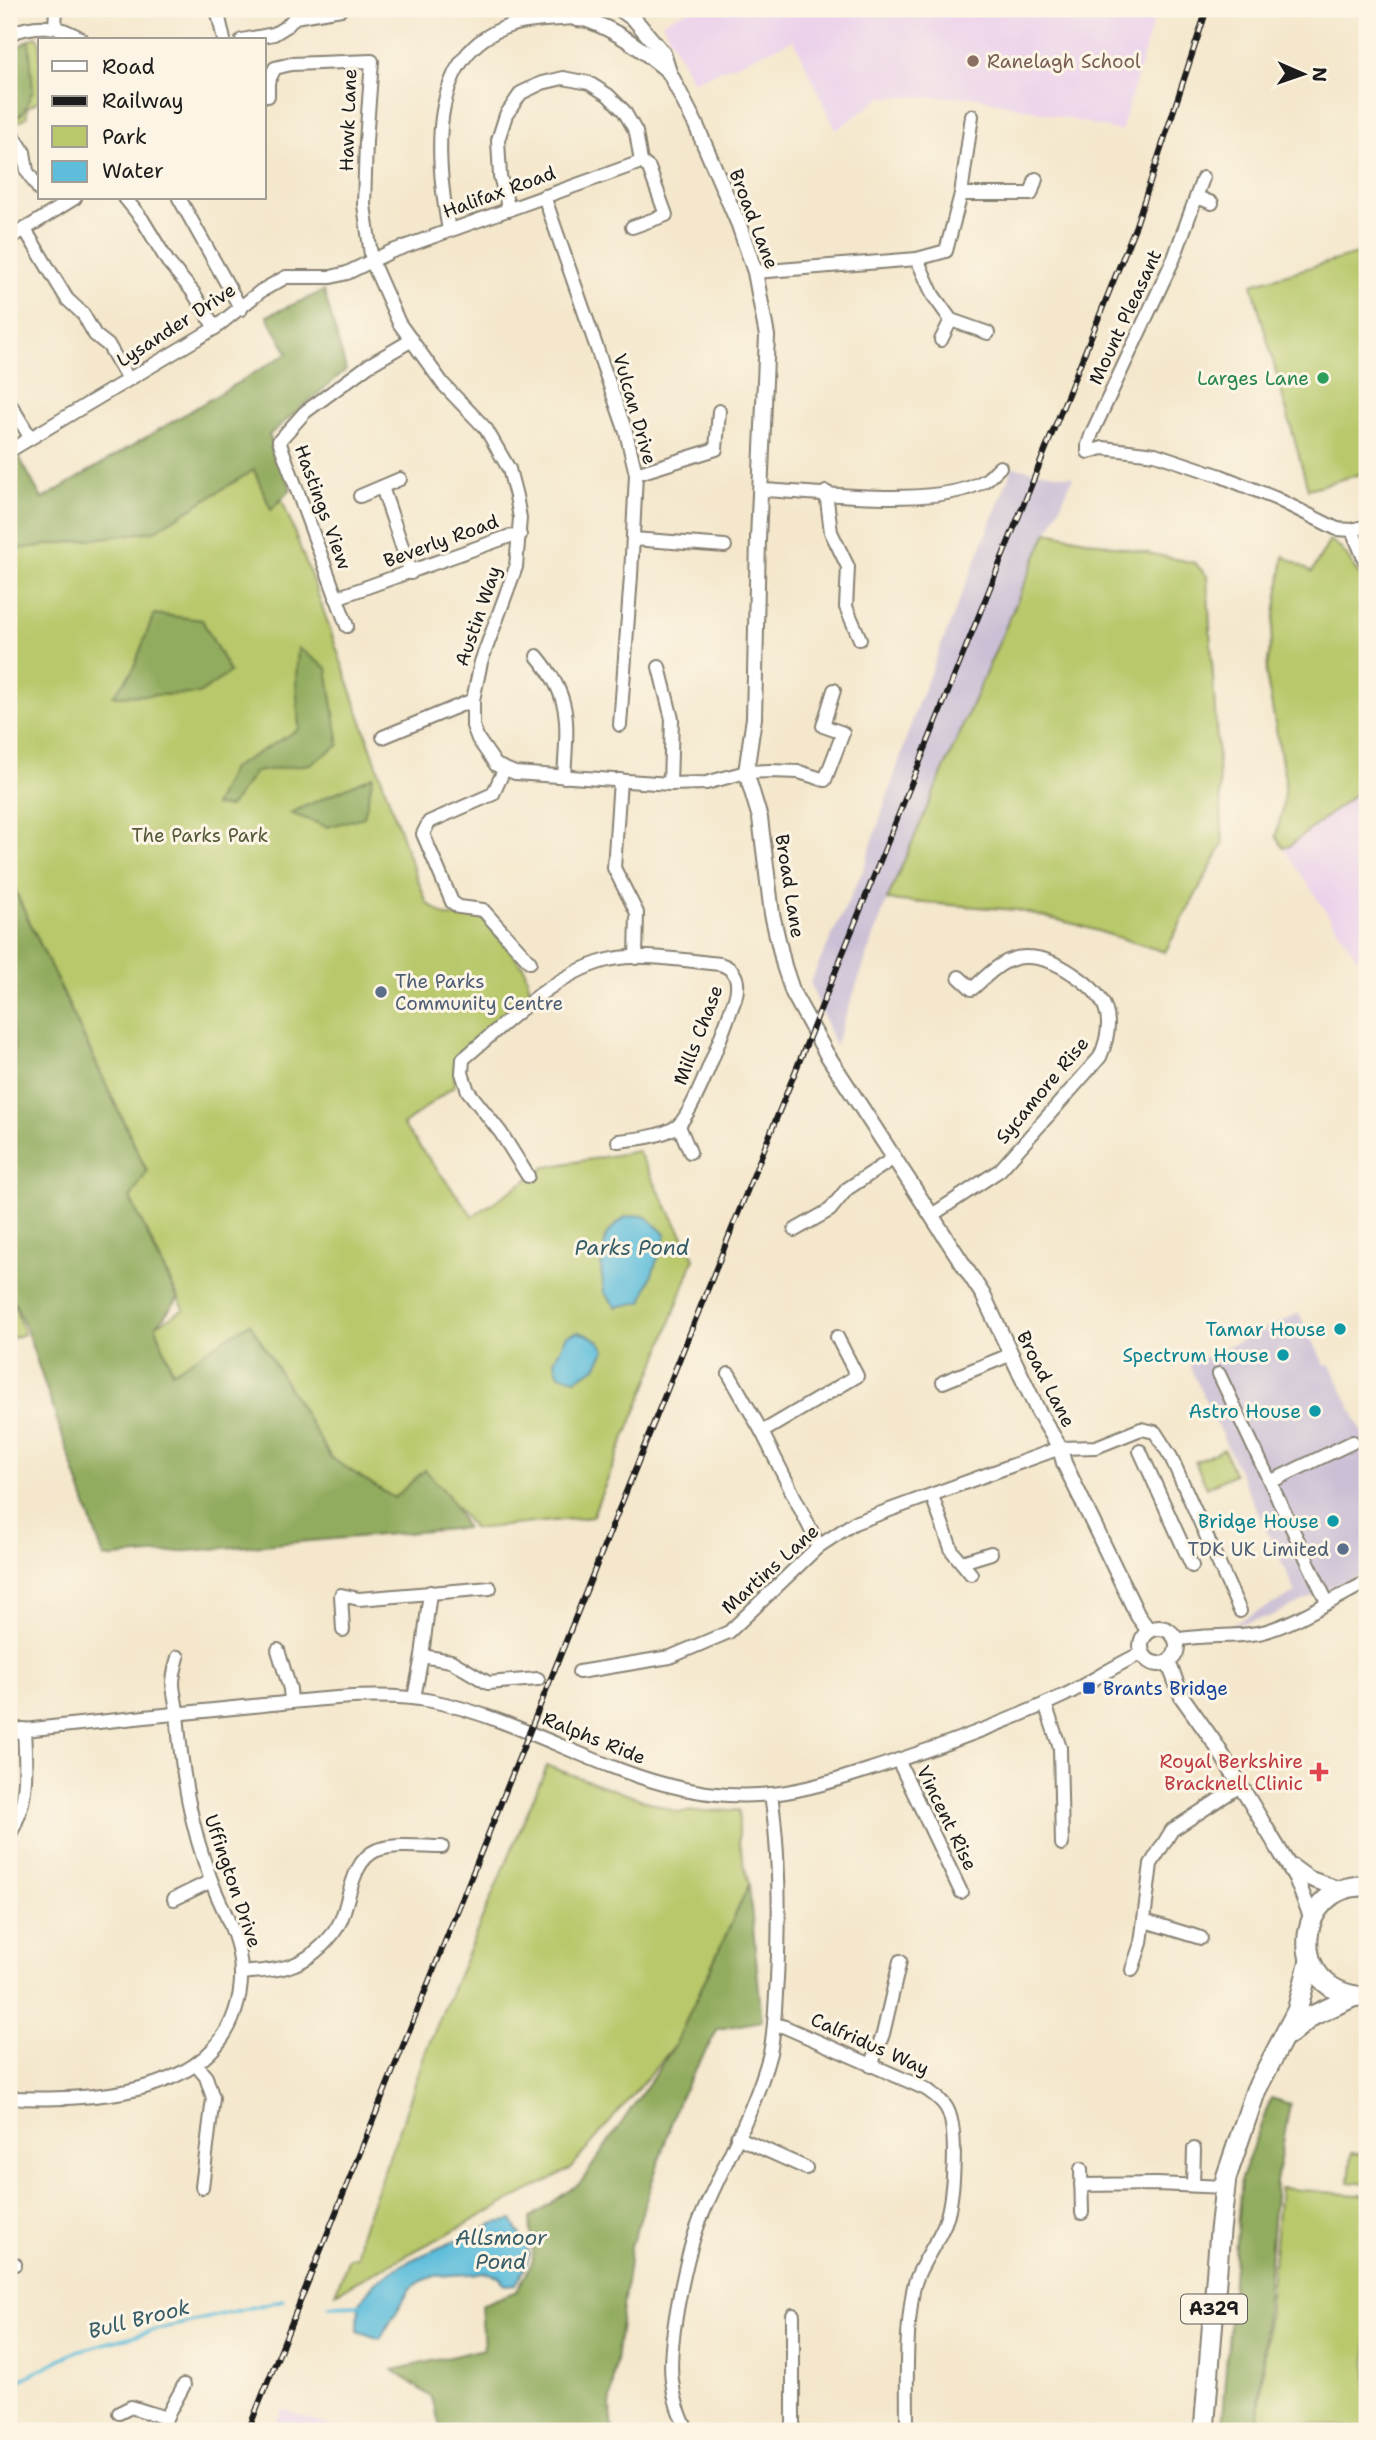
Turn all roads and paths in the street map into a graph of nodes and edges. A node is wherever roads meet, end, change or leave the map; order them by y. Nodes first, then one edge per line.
1 (56, 9) edge
2 (217, 9) edge
3 (341, 9) edge
4 (546, 9) edge
5 (598, 9) edge
6 (620, 9) edge
7 (574, 15) edge
8 (526, 22) junction
9 (55, 27) junction
10 (9, 34) edge
11 (80, 38) edge
12 (224, 38) edge
13 (253, 38) edge
14 (669, 72) junction
15 (268, 96) dead end
16 (972, 116) dead end
17 (10, 130) edge
18 (641, 162) junction
19 (1203, 178) dead end
20 (1036, 179) dead end
21 (38, 188) edge
22 (961, 194) junction
23 (544, 197) junction
24 (1196, 197) junction
25 (46, 200) edge
26 (72, 200) edge
27 (127, 200) edge
28 (180, 200) edge
29 (1212, 203) dead end
30 (509, 210) junction
31 (53, 211) junction
32 (632, 227) dead end
33 (24, 228) junction
34 (449, 230) junction
35 (9, 239) edge
36 (917, 259) junction
37 (372, 262) junction
38 (755, 272) junction
39 (241, 309) junction
40 (951, 320) junction
41 (215, 328) junction
42 (988, 332) dead end
43 (412, 340) junction
44 (941, 340) dead end
45 (128, 379) junction
46 (9, 402) edge
47 (719, 411) dead end
48 (30, 437) junction
49 (9, 451) edge
50 (1000, 467) dead end
51 (636, 474) junction
52 (400, 479) dead end
53 (382, 487) junction
54 (761, 490) junction
55 (826, 492) junction
56 (359, 496) dead end
57 (1367, 526) edge
58 (1352, 530) junction
59 (520, 536) junction
60 (633, 539) junction
61 (725, 546) dead end
62 (1367, 565) edge
63 (411, 573) junction
64 (336, 598) junction
65 (347, 626) dead end
66 (860, 639) dead end
67 (537, 656) dead end
68 (659, 667) dead end
69 (834, 690) dead end
70 (472, 700) junction
71 (620, 725) dead end
72 (383, 737) dead end
73 (504, 770) junction
74 (746, 772) junction
75 (564, 777) junction
76 (620, 780) junction
77 (670, 784) junction
78 (636, 958) junction
79 (530, 962) dead end
80 (959, 977) dead end
81 (678, 1126) junction
82 (618, 1141) dead end
83 (690, 1152) dead end
84 (894, 1158) junction
85 (528, 1176) dead end
86 (932, 1215) junction
87 (794, 1230) dead end
88 (837, 1337) dead end
89 (1012, 1354) junction
90 (729, 1374) dead end
91 (1219, 1374) dead end
92 (943, 1382) dead end
93 (762, 1432) junction
94 (1353, 1442) dead end
95 (1060, 1448) junction
96 (1139, 1451) dead end
97 (1272, 1481) junction
98 (1187, 1493) junction
99 (932, 1496) junction
100 (1163, 1503) junction
101 (819, 1546) junction
102 (991, 1553) dead end
103 (962, 1562) junction
104 (1192, 1566) dead end
105 (971, 1574) dead end
106 (1367, 1582) edge
107 (490, 1588) dead end
108 (430, 1591) junction
109 (1327, 1602) junction
110 (1240, 1611) dead end
111 (343, 1630) dead end
112 (1149, 1631) junction
113 (1175, 1640) junction
114 (278, 1650) dead end
115 (1142, 1653) junction
116 (422, 1656) junction
117 (178, 1657) dead end
118 (1168, 1662) junction
119 (579, 1672) dead end
120 (538, 1678) dead end
121 (414, 1698) junction
122 (291, 1702) junction
123 (1045, 1704) junction
124 (177, 1713) junction
125 (24, 1730) junction
126 (9, 1731) edge
127 (898, 1760) junction
128 (1240, 1786) junction
129 (771, 1794) junction
130 (9, 1836) edge
131 (1062, 1844) dead end
132 (442, 1847) dead end
133 (1286, 1862) junction
134 (211, 1881) junction
135 (1367, 1886) edge
136 (1341, 1890) junction
137 (961, 1892) dead end
138 (174, 1899) dead end
139 (1312, 1919) junction
140 (1145, 1921) junction
141 (1201, 1938) dead end
142 (900, 1961) dead end
143 (1310, 1961) junction
144 (1132, 1970) dead end
145 (242, 1973) junction
146 (1361, 1997) edge
147 (774, 2024) junction
148 (1281, 2043) junction
149 (196, 2065) junction
150 (872, 2066) junction
151 (9, 2098) edge
152 (737, 2137) junction
153 (1194, 2149) dead end
154 (806, 2168) dead end
155 (1081, 2168) dead end
156 (1081, 2185) junction
157 (1193, 2185) junction
158 (202, 2187) dead end
159 (1224, 2187) junction
160 (1082, 2213) dead end
161 (793, 2315) dead end
162 (184, 2385) dead end
163 (119, 2413) dead end
164 (164, 2425) edge
165 (688, 2431) edge
166 (793, 2431) edge
167 (908, 2431) edge
168 (1204, 2431) edge

1 - 9 street
2 - 12 street
3 - 13 street
4 - 8 street
5 - 7 street
6 - 14 street, Broad Lane
7 - 8 street
7 - 14 street, Broad Lane
8 - 34 street
9 - 10 street
9 - 11 street
14 - 38 street, Broad Lane
15 - 37 street, Hawk Lane
16 - 22 street
17 - 21 street
18 - 23 street, Halifax Road
18 - 30 street
18 - 32 street
19 - 24 street, Mount Pleasant
20 - 22 street
22 - 36 street
23 - 30 street, Halifax Road
23 - 51 street, Vulcan Drive
24 - 29 street
24 - 58 street, Mount Pleasant
25 - 31 street
26 - 31 street
27 - 41 street
28 - 39 street
30 - 34 street, Halifax Road
31 - 33 street
33 - 35 street
33 - 45 street
34 - 37 street, Halifax Road
36 - 38 street
36 - 40 street
37 - 39 street, Lysander Drive
37 - 43 street, Austin Way
38 - 54 street, Broad Lane
39 - 41 street, Lysander Drive
40 - 42 street
40 - 44 street
41 - 45 street, Lysander Drive
43 - 59 street, Austin Way
43 - 64 street, Hastings View
45 - 48 street, Lysander Drive
46 - 48 street
47 - 51 street
48 - 49 street, Lysander Drive
50 - 55 street
51 - 60 street, Vulcan Drive
52 - 53 street
53 - 56 street
53 - 63 street
54 - 55 street
54 - 74 street, Broad Lane
55 - 66 street
57 - 58 street
58 - 62 street
59 - 63 street, Beverly Road
59 - 70 street, Austin Way
60 - 61 street
60 - 71 street, Vulcan Drive
63 - 64 street, Beverly Road
64 - 65 street, Hastings View
67 - 75 street
68 - 77 street
69 - 74 street
70 - 72 street
70 - 73 street, Austin Way
73 - 75 street
73 - 79 street
74 - 77 street
74 - 84 street, Broad Lane
75 - 76 street
76 - 77 street
76 - 78 street
78 - 81 street, Mills Chase
78 - 85 street
80 - 86 street, Sycamore Rise
81 - 82 street
81 - 83 street
84 - 86 street, Broad Lane
84 - 87 street
86 - 89 street, Broad Lane
88 - 93 street
89 - 92 street
89 - 95 street, Broad Lane
90 - 93 street
91 - 97 street
93 - 101 street
94 - 97 street
95 - 98 street, Martins Lane
95 - 99 street, Martins Lane
95 - 112 street, Broad Lane
96 - 100 street
97 - 109 street
98 - 100 street
98 - 110 street
99 - 101 street, Martins Lane
99 - 103 street
100 - 104 street
101 - 119 street, Martins Lane
102 - 103 street
103 - 105 street
106 - 109 street
107 - 108 street
108 - 111 street
108 - 116 street
109 - 113 street
112 - 113 street
112 - 115 street
113 - 118 street
114 - 122 street
115 - 118 street
115 - 123 street, Ralphs Ride
116 - 120 street
116 - 121 street
117 - 124 street, Uffington Drive
118 - 128 street
121 - 122 street, Ralphs Ride
121 - 129 street, Ralphs Ride
122 - 124 street, Ralphs Ride
123 - 127 street, Ralphs Ride
123 - 131 street
124 - 125 street, Ralphs Ride
124 - 134 street, Uffington Drive
125 - 126 street, Ralphs Ride
125 - 130 street
127 - 129 street, Ralphs Ride
127 - 137 street, Vincent Rise
128 - 133 street
128 - 140 street
129 - 147 street
132 - 145 street
133 - 136 street
133 - 139 street
134 - 138 street
134 - 145 street, Uffington Drive
135 - 136 main road
136 - 139 main road
139 - 143 main road, A329
140 - 141 street
140 - 144 street
142 - 150 street
143 - 146 main road, A329
143 - 148 main road, A329
145 - 149 street, Uffington Drive
146 - 148 main road, A329
147 - 150 street, Calfridus Way
147 - 152 street
148 - 159 main road, A329
149 - 151 street, Uffington Drive
149 - 158 street
150 - 167 street, Calfridus Way
152 - 154 street
152 - 165 street
153 - 157 street
155 - 156 street
156 - 157 street
156 - 160 street
157 - 159 street
159 - 168 main road, A329
161 - 166 street
162 - 164 street
163 - 164 street

